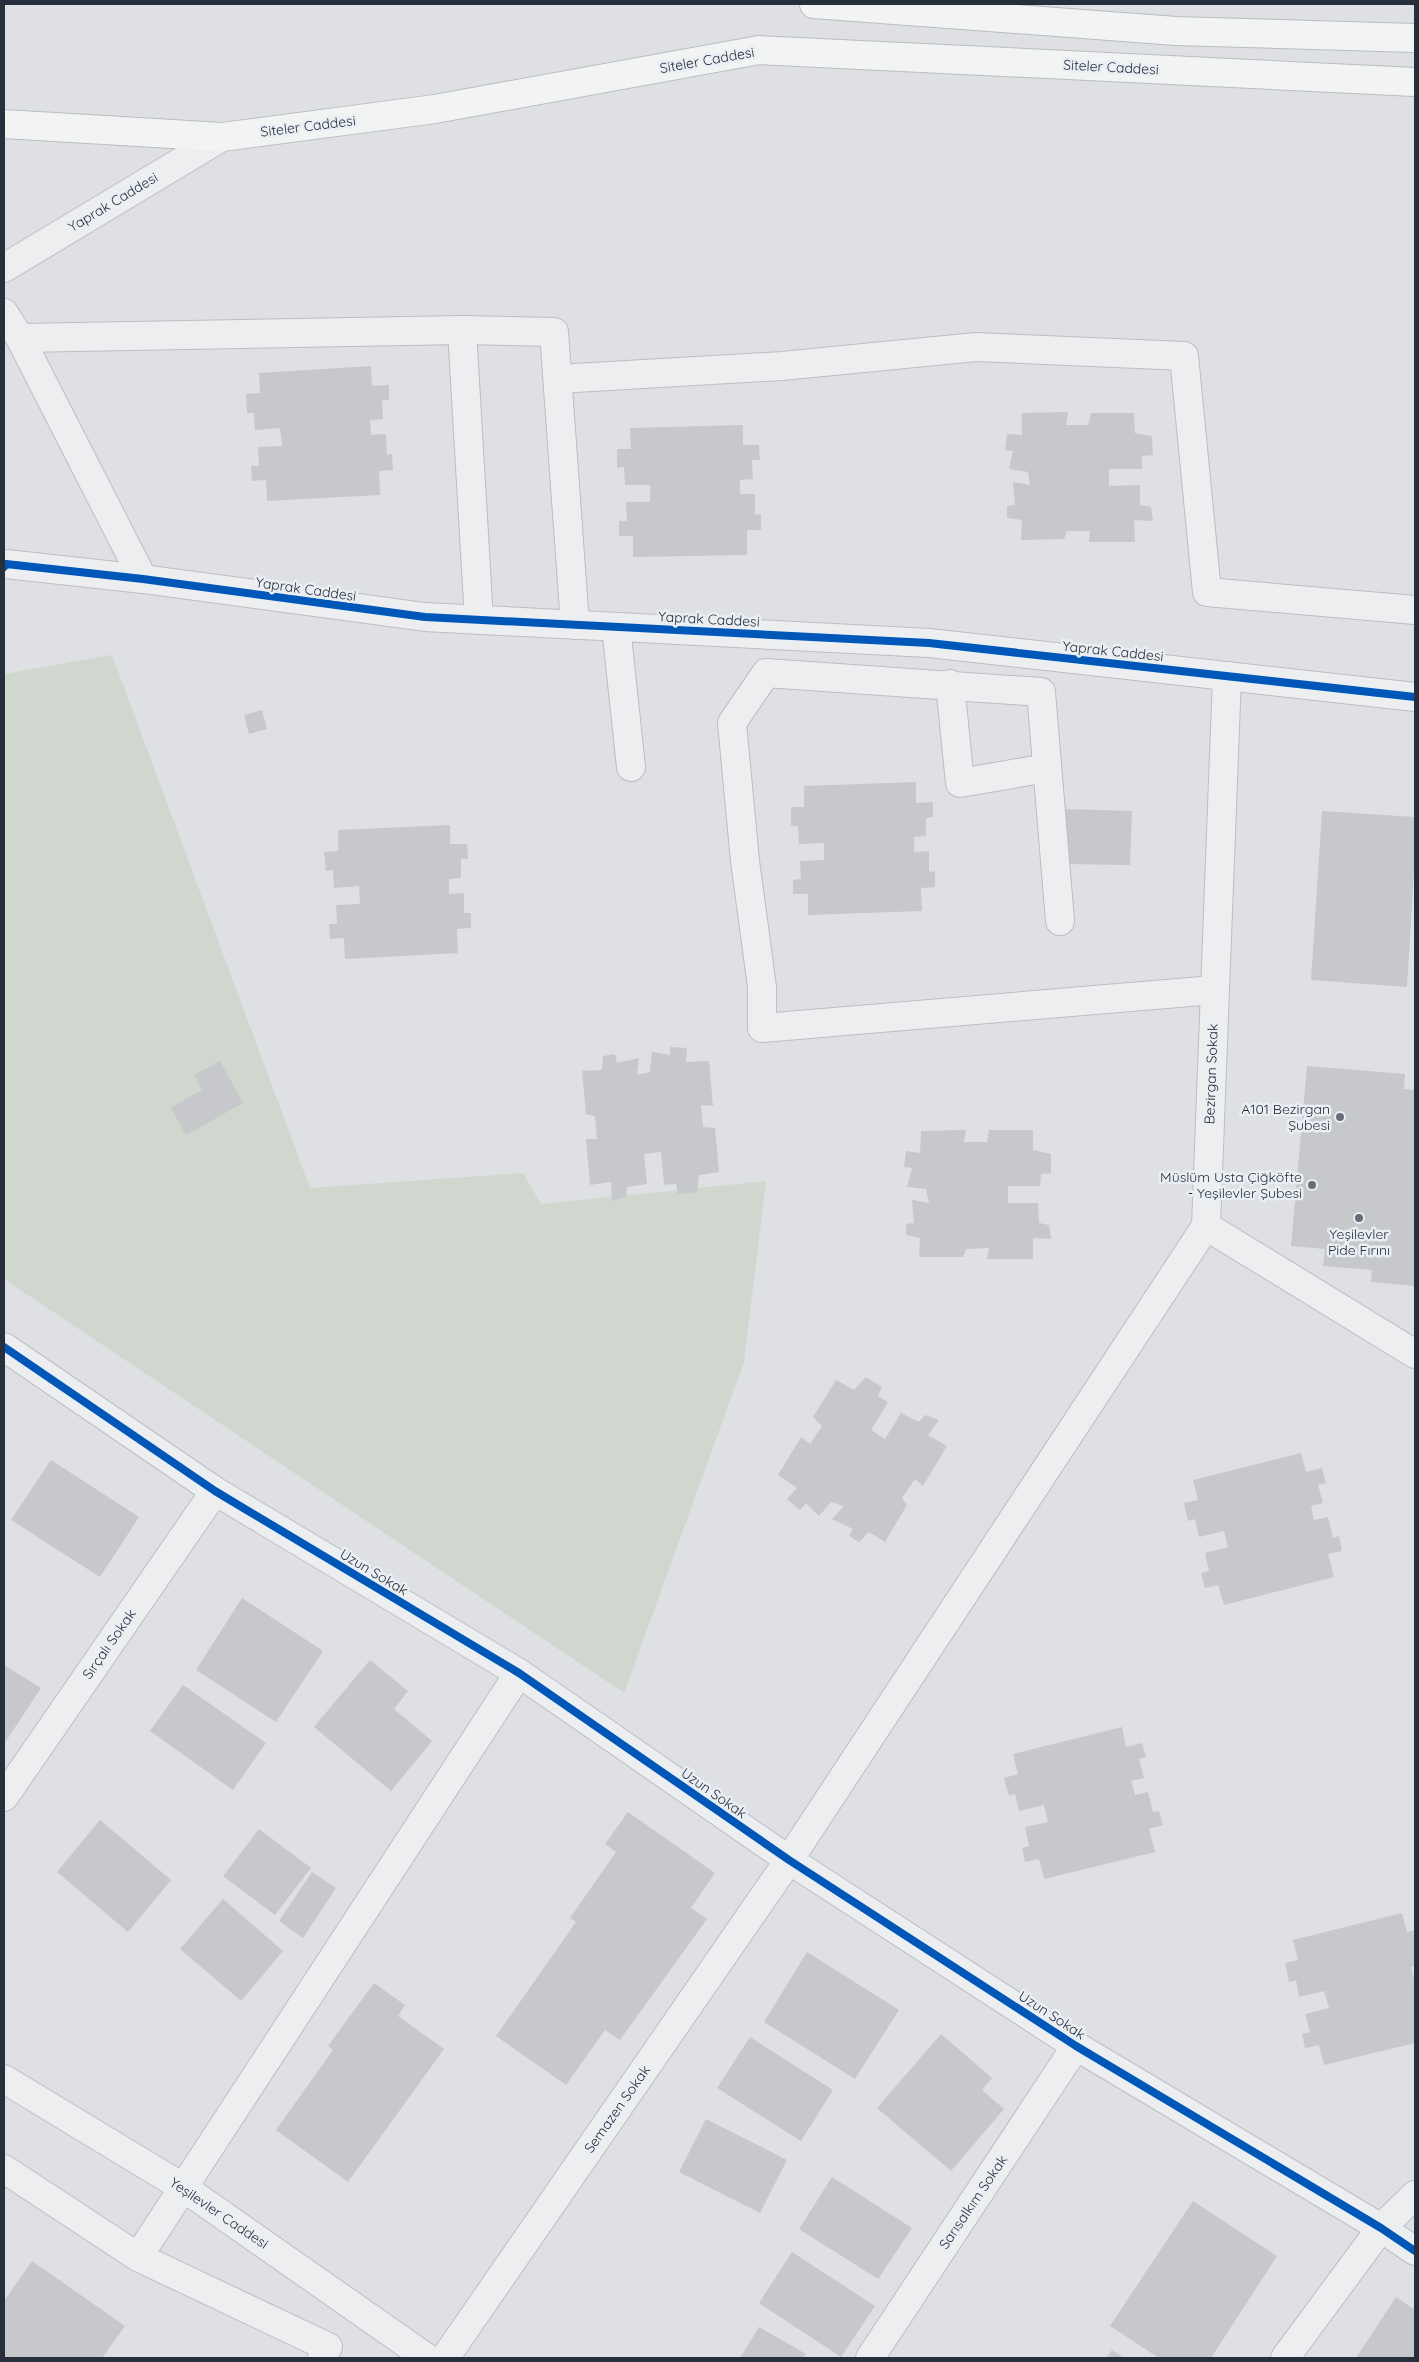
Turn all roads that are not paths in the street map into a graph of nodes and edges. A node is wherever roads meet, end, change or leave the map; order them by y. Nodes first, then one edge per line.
1 (814, 4) edge
2 (1415, 38) edge
3 (1415, 82) edge
4 (4, 124) edge
5 (222, 137) junction
6 (4, 268) edge
7 (4, 313) edge
8 (462, 330) junction
9 (20, 338) junction
10 (558, 379) junction
11 (4, 564) edge
12 (143, 579) junction
13 (1415, 610) edge
14 (479, 620) junction
15 (575, 625) junction
16 (616, 627) junction
17 (1227, 676) junction
18 (950, 684) junction
19 (1415, 697) edge
20 (631, 767) dead end
21 (1048, 768) junction
22 (1060, 921) dead end
23 (1214, 990) junction
24 (1206, 1226) junction
25 (4, 1347) edge
26 (1415, 1354) edge
27 (215, 1491) junction
28 (519, 1673) junction
29 (4, 1797) edge
30 (789, 1860) junction
31 (1076, 2046) junction
32 (4, 2079) edge
33 (4, 2169) edge
34 (184, 2188) junction
35 (1415, 2194) edge
36 (1381, 2228) junction
37 (1415, 2251) edge
38 (138, 2257) junction
39 (322, 2358) edge
40 (427, 2358) edge
41 (445, 2358) edge
42 (870, 2358) edge
43 (1286, 2358) edge

1 - 2 main road
3 - 5 main road, Siteler Caddesi
4 - 5 main road, Siteler Caddesi
5 - 6 street, Yaprak Caddesi
7 - 9 street
8 - 9 street
8 - 10 street
8 - 14 street
9 - 12 street
10 - 13 street
10 - 15 street
11 - 12 street, Yaprak Caddesi
12 - 14 street, Yaprak Caddesi
14 - 15 street, Yaprak Caddesi
15 - 16 street, Yaprak Caddesi
16 - 17 street, Yaprak Caddesi
16 - 20 street
17 - 19 street, Yaprak Caddesi
17 - 23 street, Bezirgan Sokak
18 - 21 street
18 - 21 street
18 - 23 street
21 - 22 street
23 - 24 street, Bezirgan Sokak
24 - 26 street
24 - 30 street, Semazen Sokak
25 - 27 street, Uzun Sokak
27 - 28 street, Uzun Sokak
27 - 29 street, Sırçalı Sokak
28 - 30 street, Uzun Sokak
28 - 34 street
30 - 31 street, Uzun Sokak
30 - 41 street, Semazen Sokak
31 - 36 street, Uzun Sokak
31 - 42 street, Sarısalkım Sokak
32 - 34 street, Yeşilevler Caddesi
33 - 38 street
34 - 38 street
34 - 40 street, Yeşilevler Caddesi
35 - 36 street
36 - 37 street, Uzun Sokak
36 - 43 street
38 - 39 street

